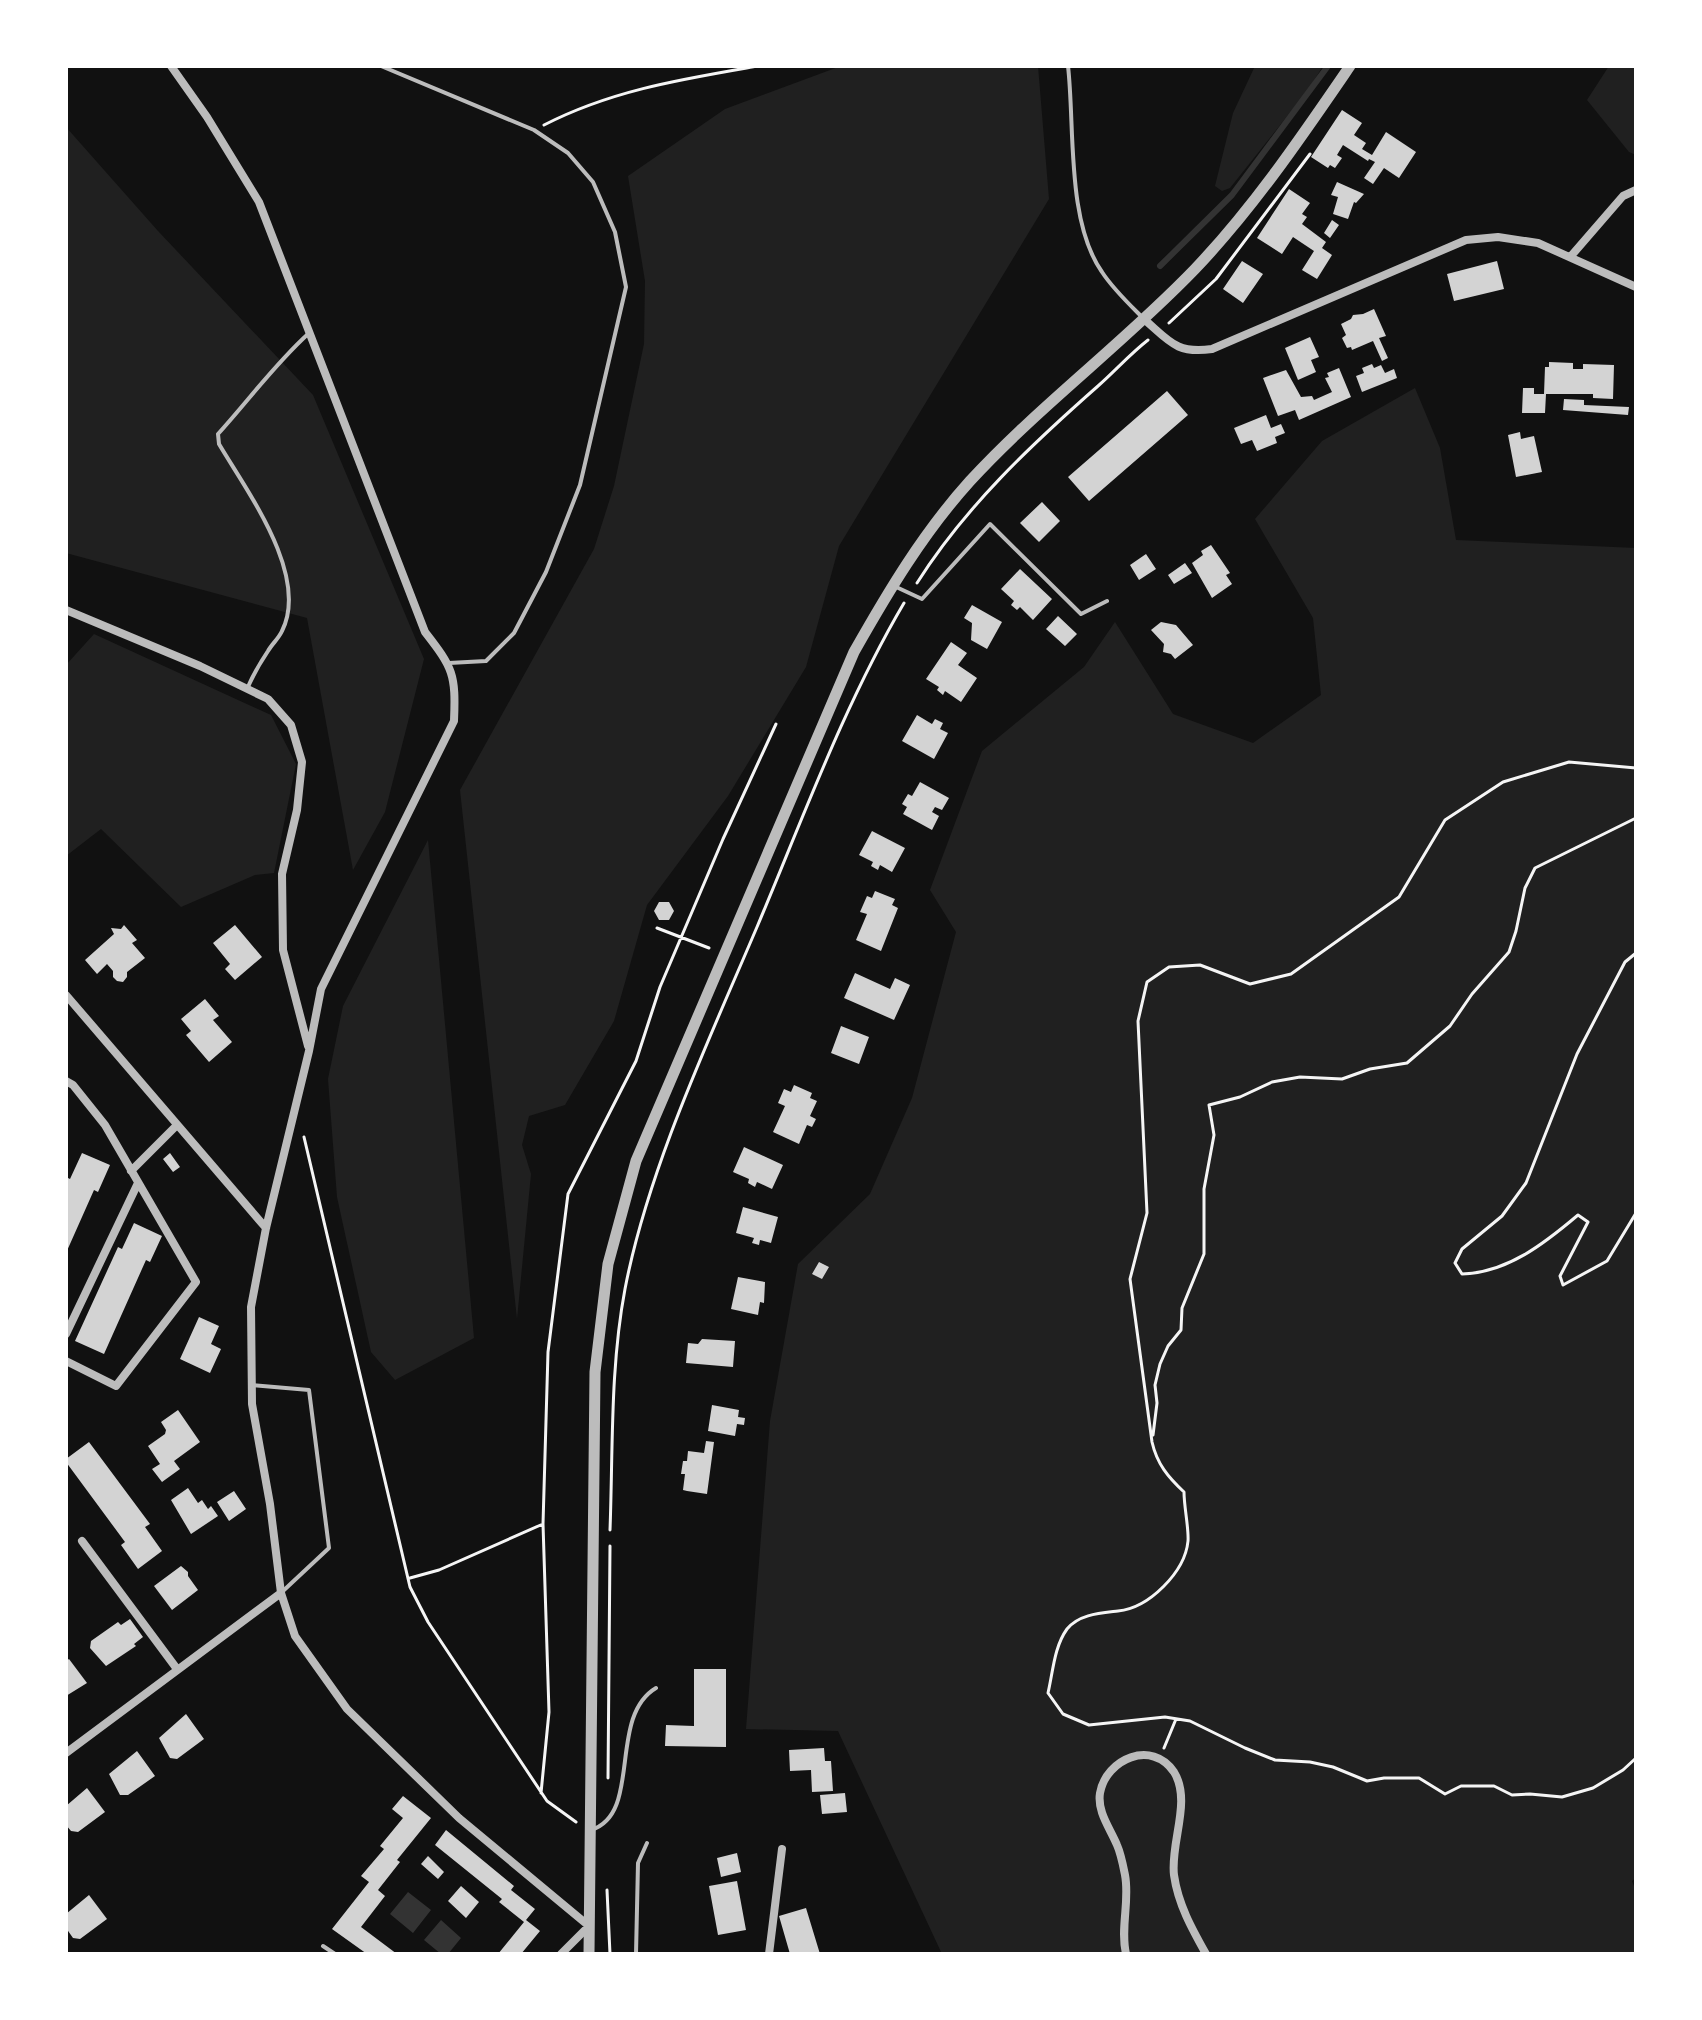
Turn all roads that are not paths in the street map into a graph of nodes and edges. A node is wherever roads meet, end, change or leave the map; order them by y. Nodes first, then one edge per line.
1 (171, 66) edge
2 (381, 66) edge
3 (1068, 66) edge
4 (1350, 66) edge
5 (1636, 190) edge
6 (1571, 256) junction
7 (1636, 287) edge
8 (1145, 320) junction
9 (310, 333) junction
10 (892, 585) junction
11 (1107, 601) dead end
12 (66, 610) edge
13 (449, 663) junction
14 (247, 689) junction
15 (66, 995) edge
16 (309, 1051) junction
17 (66, 1081) edge
18 (177, 1125) junction
19 (131, 1171) junction
20 (138, 1183) junction
21 (266, 1228) junction
22 (66, 1334) edge
23 (66, 1361) edge
24 (252, 1385) junction
25 (82, 1541) dead end
26 (281, 1593) junction
27 (177, 1669) junction
28 (656, 1688) dead end
29 (66, 1753) edge
30 (589, 1831) junction
31 (647, 1843) dead end
32 (782, 1849) dead end
33 (589, 1926) junction
34 (323, 1946) dead end
35 (335, 1954) edge
36 (561, 1954) edge
37 (589, 1954) edge
38 (636, 1954) edge
39 (769, 1954) edge
40 (1126, 1954) edge
41 (1206, 1954) edge

1 - 9 street
2 - 13 lane
3 - 8 lane
4 - 8 street
5 - 6 street
6 - 7 street
6 - 8 street
8 - 10 street
9 - 13 street
9 - 14 lane
10 - 11 lane
10 - 30 street
12 - 14 street
13 - 16 street
14 - 16 street
15 - 18 street
16 - 21 street
17 - 19 street
18 - 19 street
18 - 21 street
19 - 20 street
20 - 22 street
20 - 23 street
21 - 24 street
24 - 26 street
24 - 26 lane
25 - 27 street
26 - 27 street
26 - 33 street
27 - 29 street
28 - 30 lane
30 - 33 street
31 - 38 lane
32 - 39 street
33 - 36 street
33 - 37 street
34 - 35 lane
40 - 41 street

